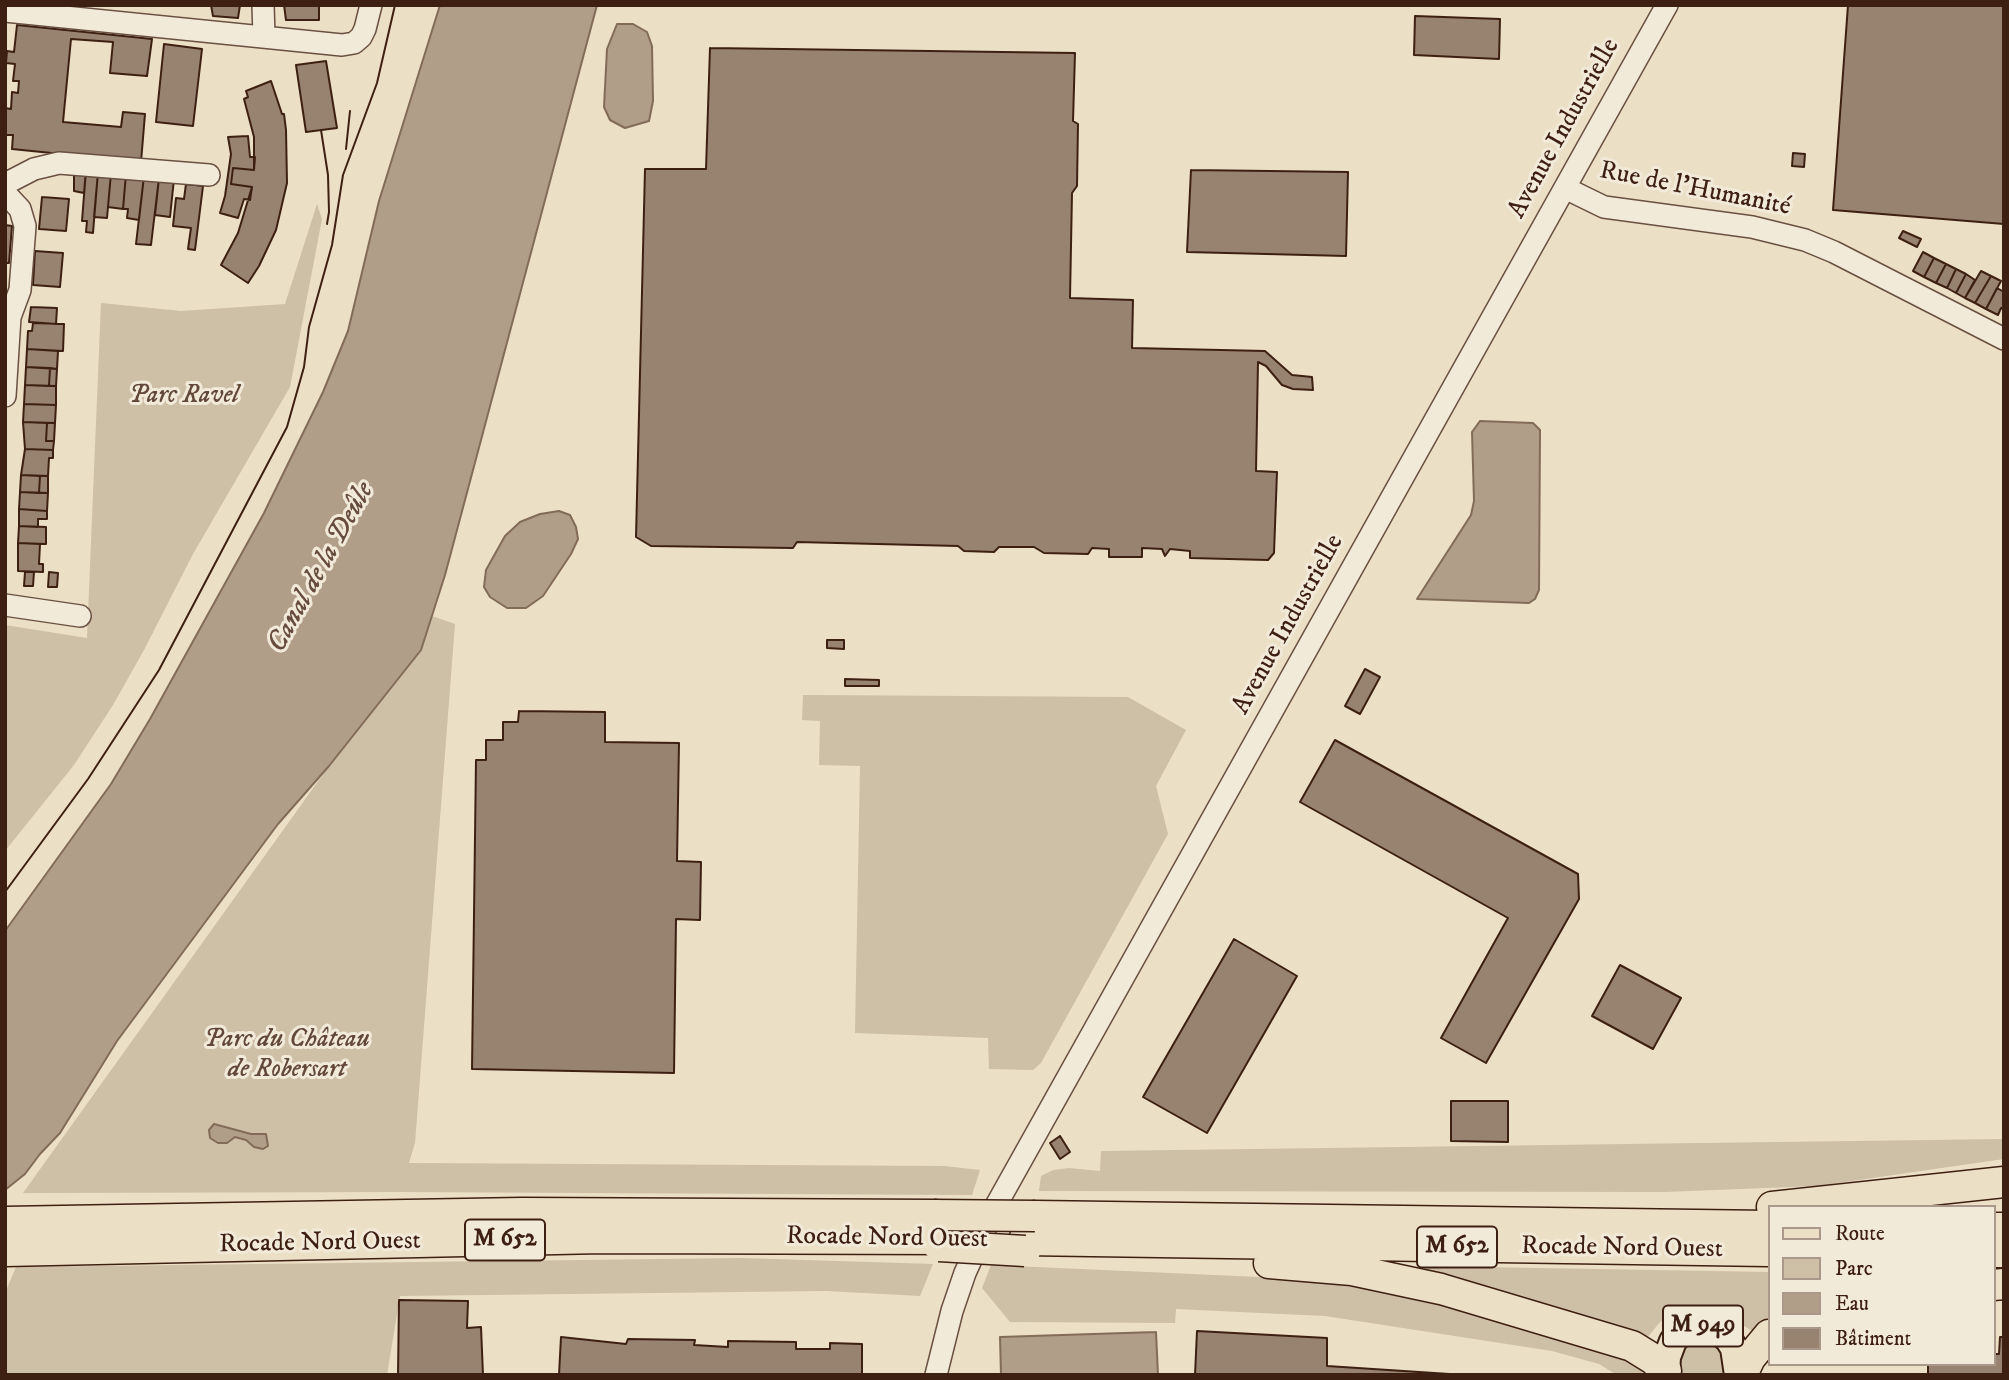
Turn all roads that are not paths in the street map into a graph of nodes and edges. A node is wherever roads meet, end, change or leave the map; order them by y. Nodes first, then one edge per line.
1 (264, 5) edge
2 (371, 5) edge
3 (1667, 5) edge
4 (5, 11) edge
5 (264, 36) junction
6 (209, 175) dead end
7 (5, 184) edge
8 (1565, 188) junction
9 (5, 193) edge
10 (8, 320) edge
11 (2004, 339) edge
12 (5, 396) edge
13 (5, 605) edge
14 (80, 616) dead end
15 (2004, 1182) edge
16 (1789, 1205) edge
17 (1768, 1207) edge
18 (5, 1222) edge
19 (1572, 1224) junction
20 (1768, 1226) edge
21 (935, 1233) junction
22 (1028, 1236) junction
23 (5, 1251) edge
24 (1768, 1251) edge
25 (1768, 1336) edge
26 (1666, 1373) edge
27 (936, 1375) edge
28 (1740, 1375) edge

1 - 5 street
2 - 5 street
3 - 8 street, Avenue Industrielle
4 - 5 street
6 - 7 street
8 - 11 street, Rue de l'Humanité
8 - 27 street, Avenue Industrielle
9 - 10 street
10 - 12 street
13 - 14 street
15 - 16 highway
17 - 19 highway
18 - 21 highway, Rocade Nord Ouest / M 652
19 - 20 highway, Rocade Nord Ouest / M 652
19 - 22 highway, Rocade Nord Ouest / M 652
21 - 22 highway, Rocade Nord Ouest / M 652, bridge
21 - 23 highway, Rocade Nord Ouest / M 652
22 - 24 highway, Rocade Nord Ouest / M 652
22 - 26 highway
25 - 28 highway
26 - 28 main road, M 949

